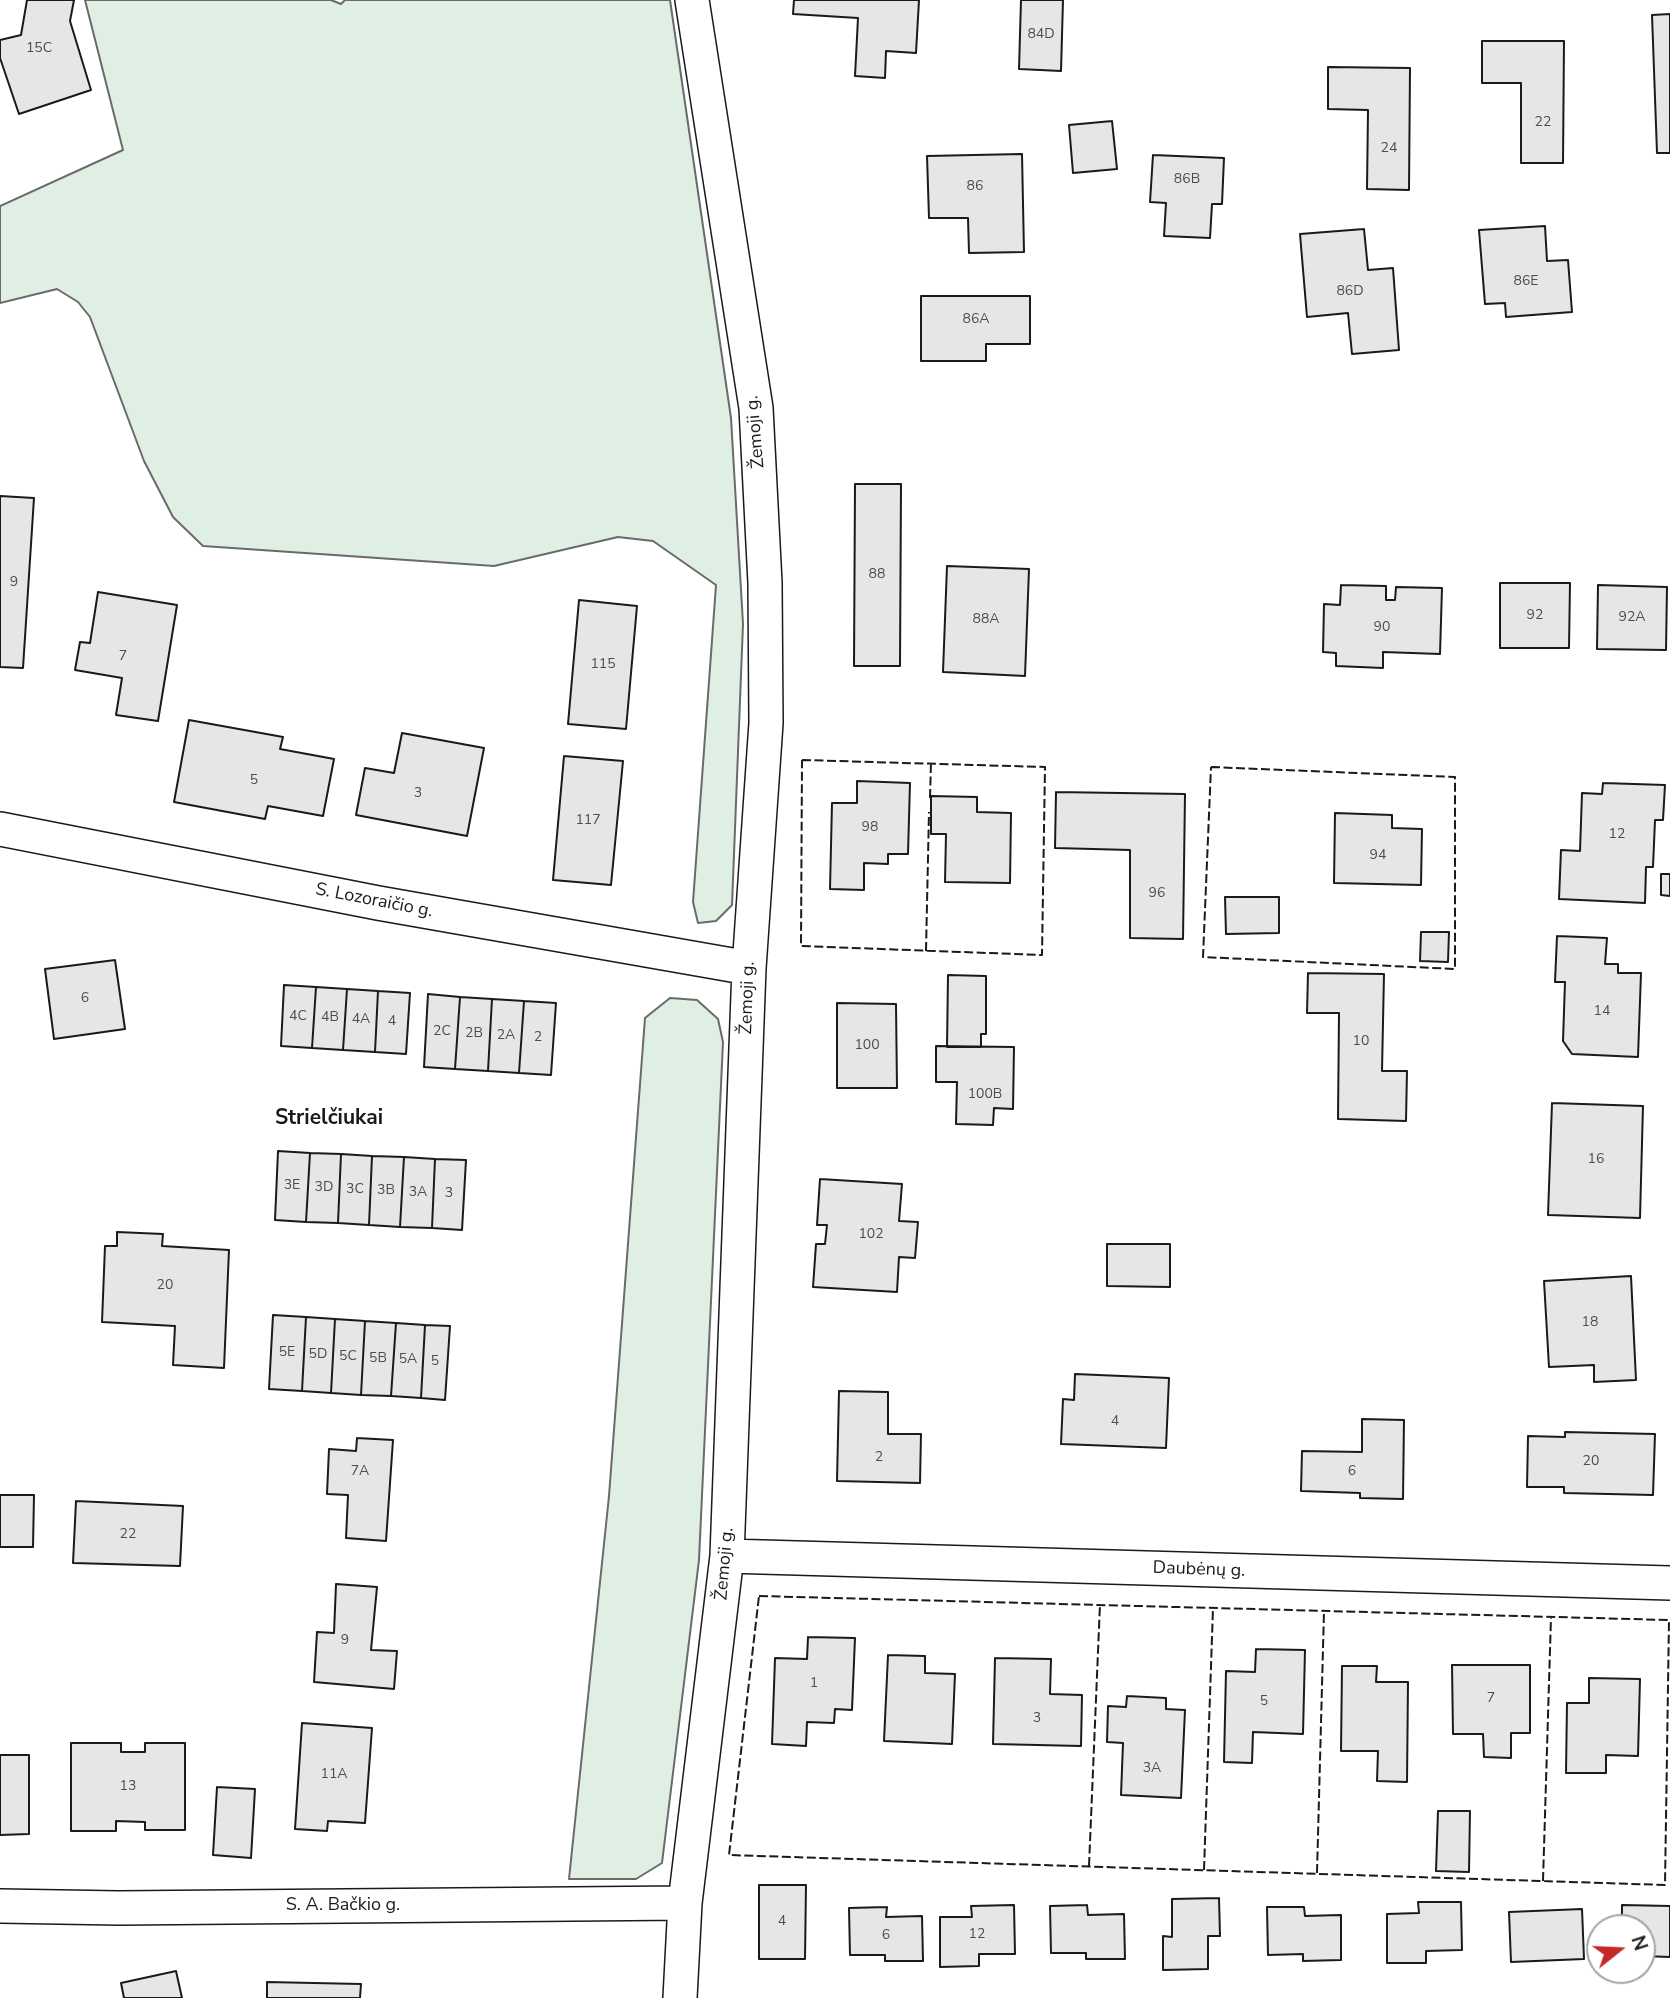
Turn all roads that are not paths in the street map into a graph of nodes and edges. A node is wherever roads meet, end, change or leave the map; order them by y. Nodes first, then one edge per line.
1 (692, 0) edge
2 (0, 829) edge
3 (749, 968) junction
4 (727, 1556) junction
5 (1670, 1583) edge
6 (685, 1903) junction
7 (0, 1906) edge
8 (680, 1998) edge

1 - 3 street, Žemoji g.
2 - 3 street, S. Lozoraičio g.
3 - 4 street, Žemoji g.
4 - 5 street, Daubėnų g.
4 - 6 street, Žemoji g.
6 - 7 street, S. A. Bačkio g.
6 - 8 street, Žemoji g.

